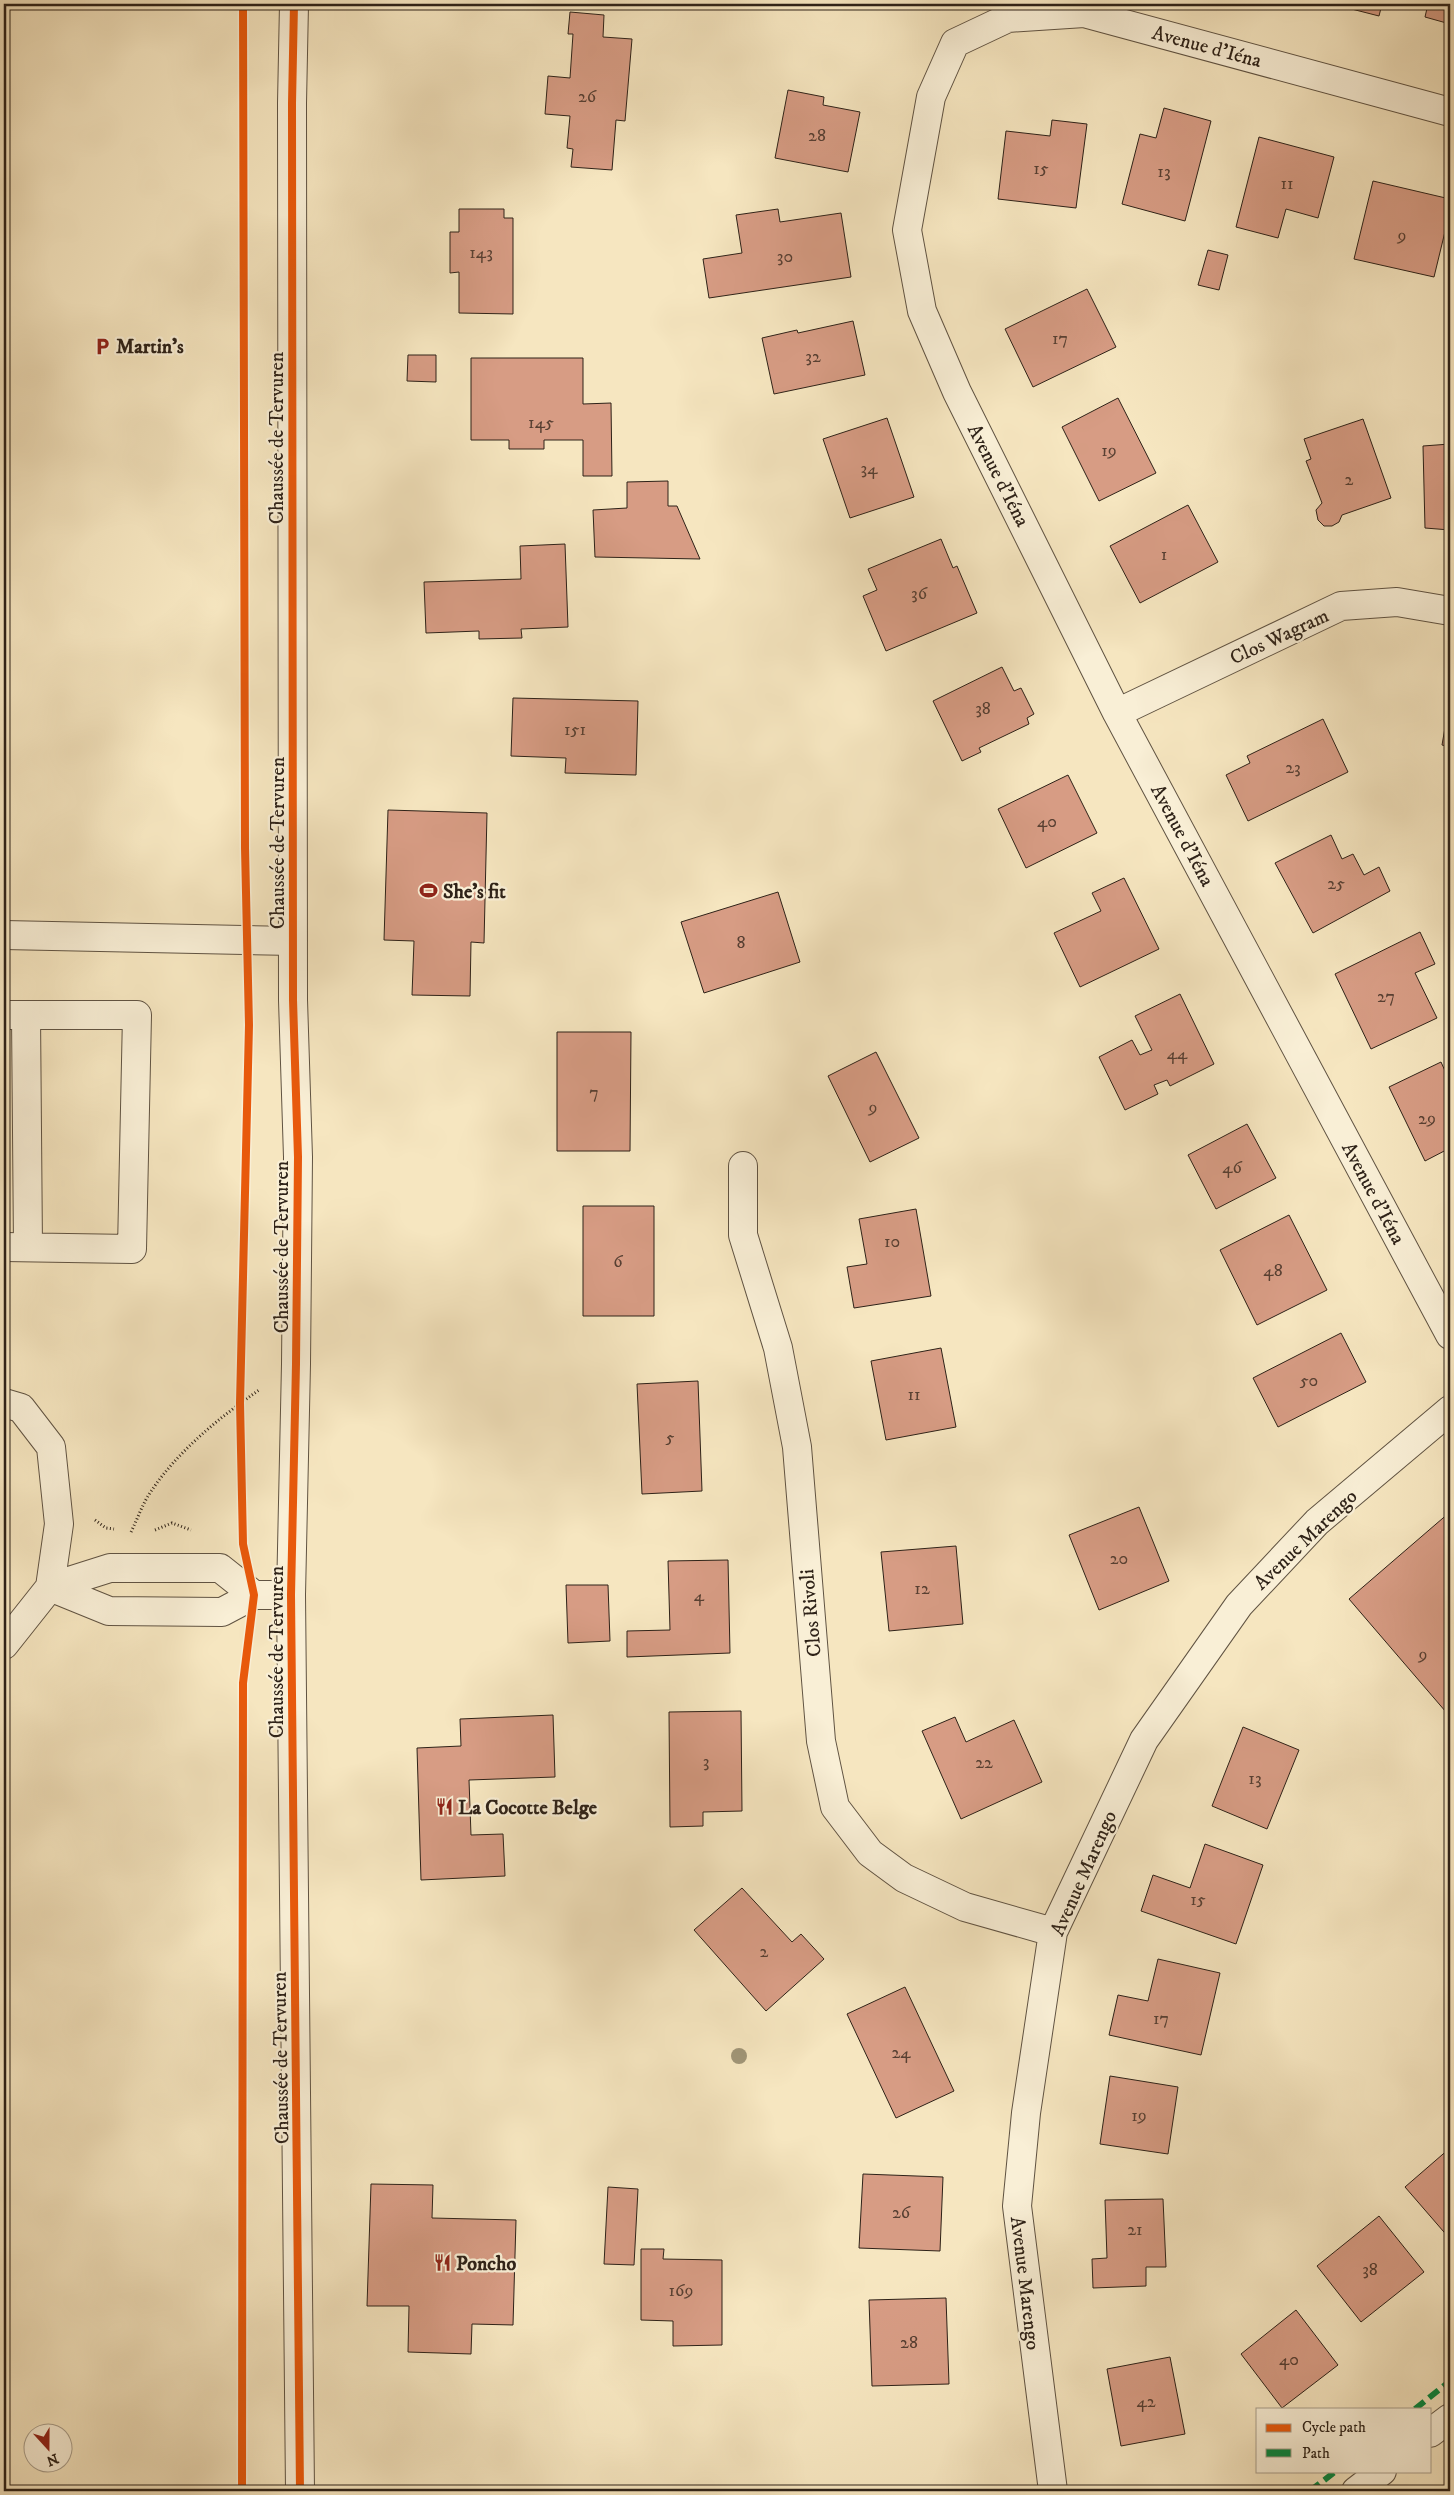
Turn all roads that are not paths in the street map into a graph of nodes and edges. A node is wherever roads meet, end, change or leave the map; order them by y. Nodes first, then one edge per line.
1 (294, 4) edge
2 (1450, 112) edge
3 (1450, 611) edge
4 (1118, 713) junction
5 (4, 935) edge
6 (293, 941) junction
7 (15, 1015) edge
8 (743, 1166) dead end
9 (16, 1247) edge
10 (1450, 1335) edge
11 (4, 1403) edge
12 (1450, 1410) edge
13 (50, 1588) junction
14 (254, 1595) junction
15 (291, 1595) junction
16 (4, 1645) edge
17 (1053, 1932) junction
18 (1450, 2418) edge
19 (1432, 2432) edge
20 (1381, 2472) edge
21 (300, 2491) edge
22 (1053, 2491) edge
23 (1356, 2491) edge

1 - 6 street, Chaussée de Tervuren
2 - 4 street, Avenue d'Iéna
3 - 4 street, Clos Wagram
4 - 10 street, Avenue d'Iéna
5 - 6 street
6 - 15 street, Chaussée de Tervuren
7 - 9 street
7 - 9 street
8 - 17 street, Clos Rivoli
11 - 13 street
12 - 17 street, Avenue Marengo
13 - 14 street
13 - 14 street
13 - 16 street
14 - 15 street
15 - 21 street, Chaussée de Tervuren
17 - 22 street, Avenue Marengo
18 - 19 street
20 - 23 street

